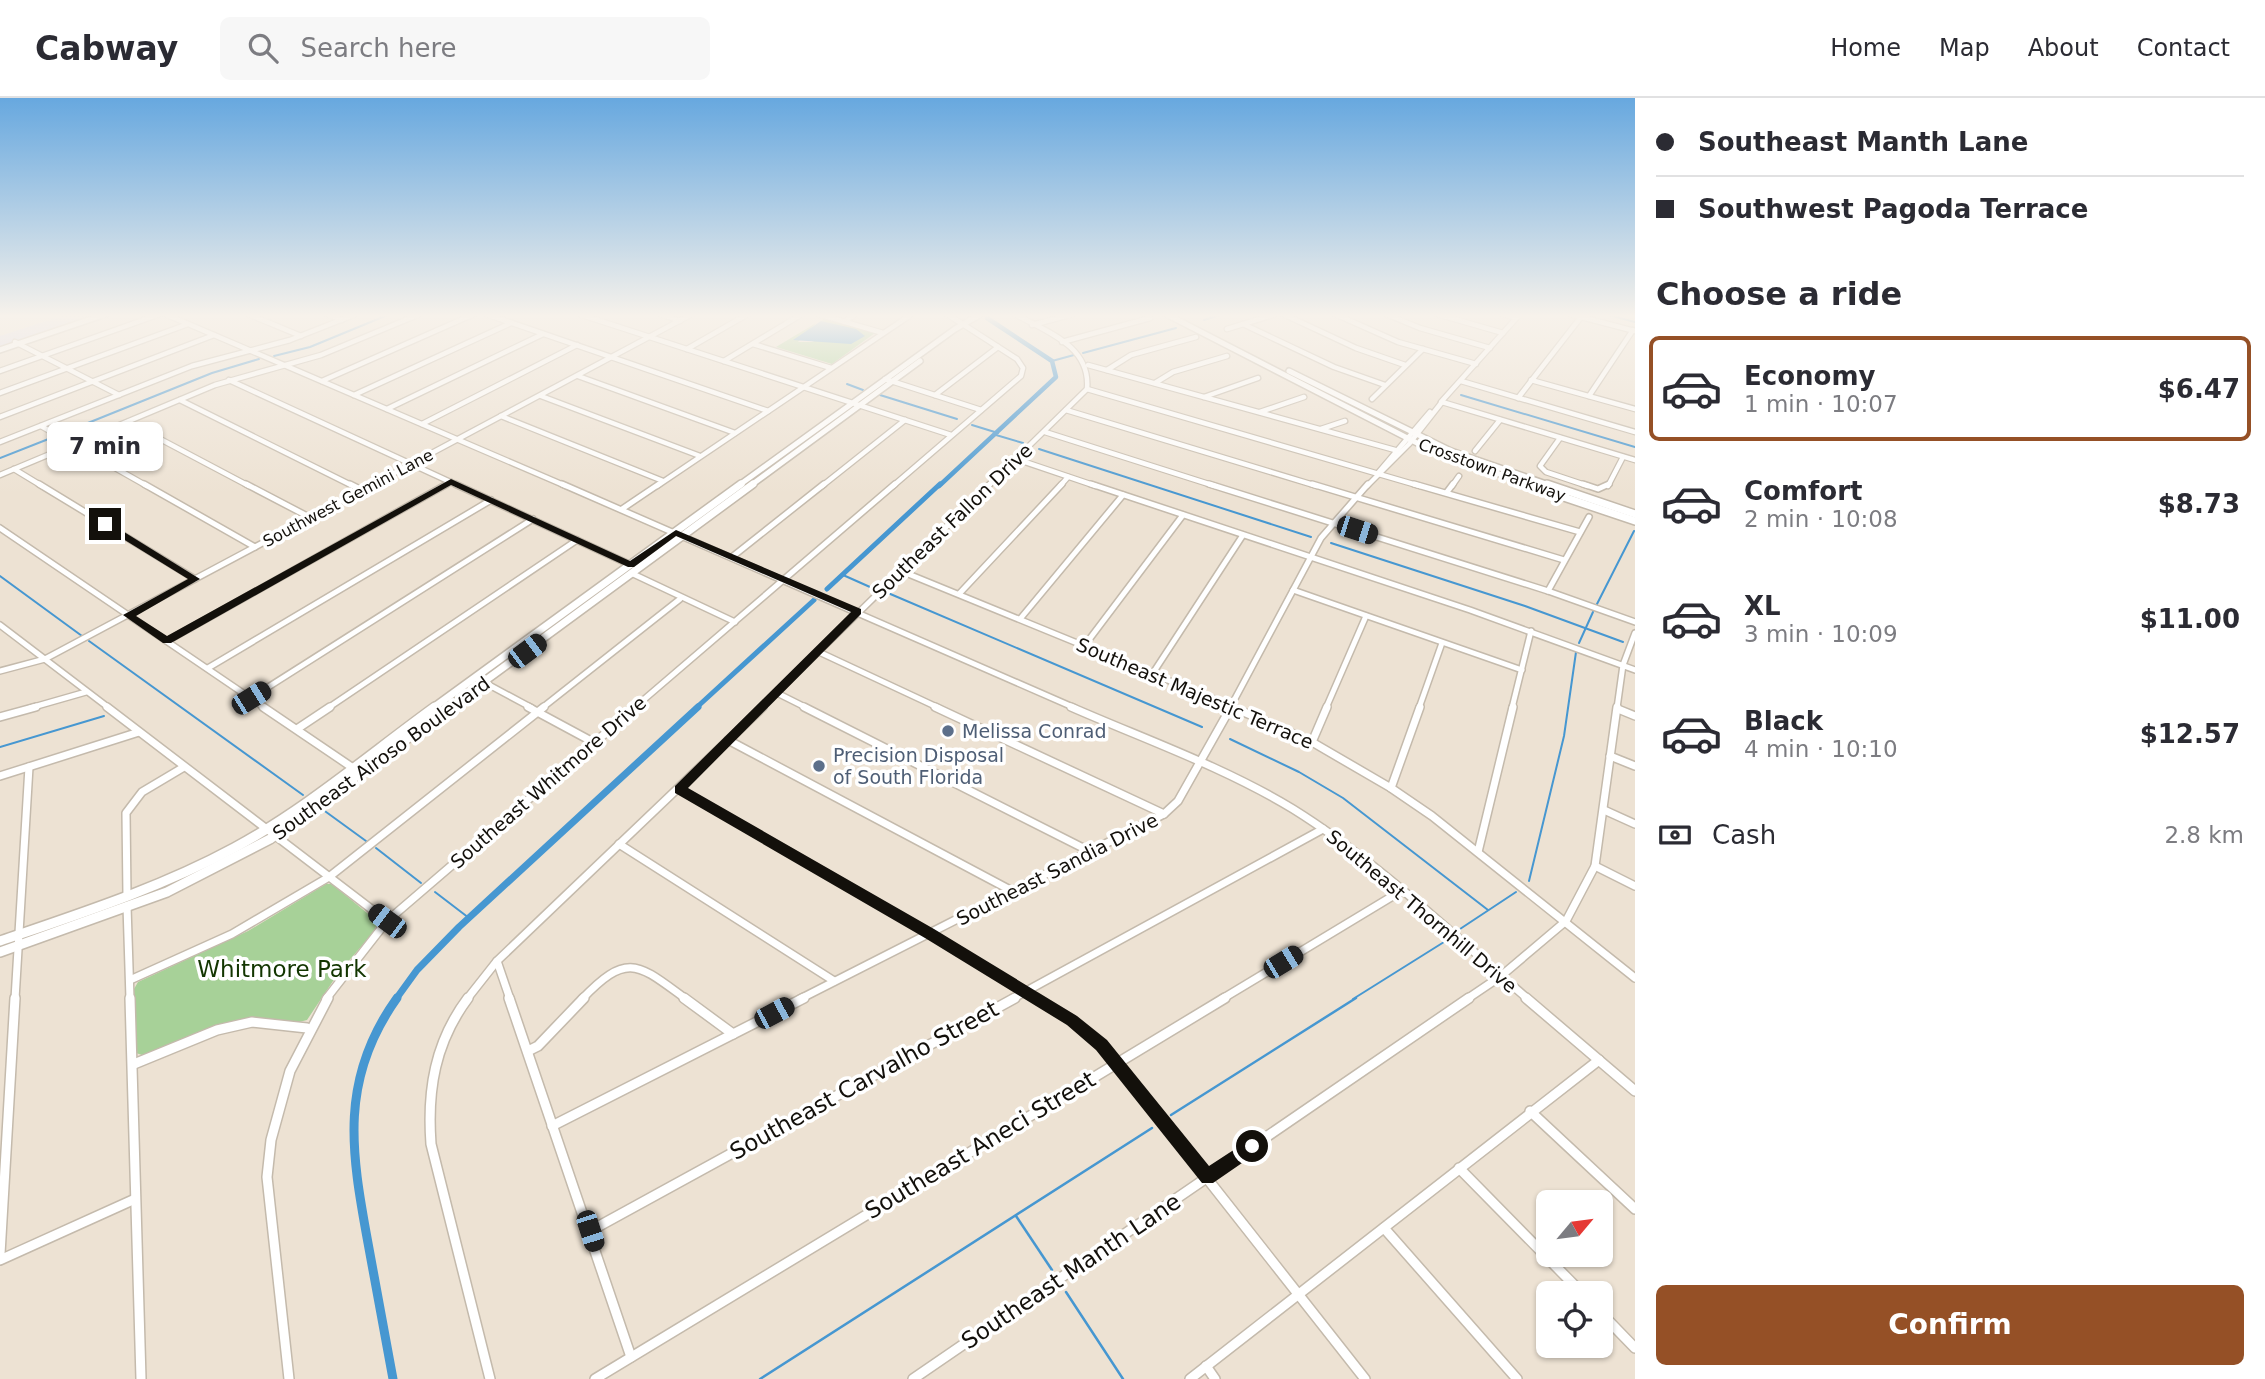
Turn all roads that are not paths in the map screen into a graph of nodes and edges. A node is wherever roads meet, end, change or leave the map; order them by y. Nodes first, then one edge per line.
1 (54, 374) edge
2 (76, 374) edge
3 (113, 374) edge
4 (172, 374) edge
5 (253, 374) edge
6 (305, 374) edge
7 (340, 374) edge
8 (400, 374) edge
9 (461, 374) edge
10 (521, 374) edge
11 (582, 374) edge
12 (661, 374) edge
13 (763, 374) edge
14 (823, 374) edge
15 (898, 374) edge
16 (963, 374) edge
17 (1021, 374) edge
18 (1089, 374) edge
19 (1121, 374) edge
20 (1170, 374) edge
21 (1285, 374) edge
22 (1291, 374) edge
23 (1353, 374) edge
24 (1396, 374) edge
25 (1468, 374) edge
26 (1536, 374) edge
27 (1604, 374) edge
28 (578, 376) junction
29 (1258, 378) dead end
30 (229, 380) junction
31 (889, 380) junction
32 (1531, 380) junction
33 (92, 382) junction
34 (322, 382) junction
35 (1461, 382) junction
36 (1155, 383) junction
37 (1385, 385) junction
38 (804, 387) junction
39 (1087, 389) junction
40 (0, 393) edge
41 (119, 395) junction
42 (354, 395) junction
43 (935, 395) junction
44 (541, 396) junction
45 (1589, 396) junction
46 (1205, 397) junction
47 (1304, 397) dead end
48 (1518, 398) junction
49 (1372, 399) dead end
50 (180, 400) junction
51 (1442, 402) junction
52 (856, 404) junction
53 (387, 409) junction
54 (1635, 409) edge
55 (981, 410) junction
56 (1066, 410) junction
57 (768, 411) junction
58 (1259, 412) junction
59 (0, 416) edge
60 (501, 416) junction
61 (905, 420) junction
62 (1500, 420) junction
63 (1345, 421) dead end
64 (128, 422) junction
65 (422, 424) junction
66 (41, 426) junction
67 (1321, 429) junction
68 (1045, 432) junction
69 (1635, 432) edge
70 (735, 433) junction
71 (951, 435) junction
72 (1411, 437) junction
73 (1560, 438) junction
74 (458, 439) junction
75 (0, 442) edge
76 (72, 444) junction
77 (1395, 450) junction
78 (1475, 451) dead end
79 (700, 456) junction
80 (1623, 457) junction
81 (1016, 459) junction
82 (1635, 460) edge
83 (412, 464) junction
84 (14, 469) junction
85 (1378, 473) junction
86 (0, 475) edge
87 (1459, 476) dead end
88 (1068, 477) junction
89 (663, 481) junction
90 (451, 482) junction
91 (362, 490) junction
92 (1447, 492) junction
93 (1124, 495) junction
94 (1357, 497) junction
95 (491, 500) junction
96 (622, 509) junction
97 (1635, 514) edge
98 (1183, 515) junction
99 (311, 517) junction
100 (1590, 517) dead end
101 (533, 519) junction
102 (1635, 520) edge
103 (1333, 523) junction
104 (0, 528) edge
105 (1580, 532) junction
106 (679, 534) junction
107 (1243, 535) junction
108 (577, 540) junction
109 (255, 547) junction
110 (732, 556) junction
111 (1309, 557) junction
112 (1564, 560) junction
113 (631, 569) junction
114 (901, 571) junction
115 (195, 579) junction
116 (784, 579) junction
117 (1293, 590) junction
118 (1548, 590) junction
119 (959, 594) junction
120 (680, 599) junction
121 (857, 611) junction
122 (128, 615) junction
123 (1366, 616) junction
124 (1020, 619) junction
125 (734, 622) junction
126 (1635, 622) edge
127 (1, 628) edge
128 (1531, 631) junction
129 (1635, 633) edge
130 (167, 641) junction
131 (1442, 643) junction
132 (1085, 645) junction
133 (820, 652) junction
134 (45, 659) junction
135 (1623, 665) junction
136 (208, 668) junction
137 (1522, 670) junction
138 (1635, 670) edge
139 (0, 671) edge
140 (1153, 673) junction
141 (477, 678) junction
142 (485, 682) junction
143 (86, 692) junction
144 (777, 693) junction
145 (251, 698) junction
146 (1231, 706) junction
147 (1618, 709) junction
148 (538, 712) junction
149 (1635, 716) edge
150 (0, 717) edge
151 (297, 729) junction
152 (139, 732) junction
153 (728, 740) junction
154 (593, 742) junction
155 (1312, 742) junction
156 (391, 746) junction
157 (1610, 756) junction
158 (1201, 762) junction
159 (1635, 766) edge
160 (29, 767) junction
161 (184, 767) junction
162 (353, 768) junction
163 (0, 776) edge
164 (1391, 788) junction
165 (679, 789) junction
166 (1604, 810) junction
167 (1164, 814) junction
168 (1635, 824) edge
169 (1323, 829) junction
170 (270, 834) junction
171 (619, 844) junction
172 (1478, 852) junction
173 (1093, 853) junction
174 (1595, 866) junction
175 (329, 877) junction
176 (1635, 886) edge
177 (1402, 891) junction
178 (1014, 892) junction
179 (127, 901) junction
180 (387, 921) junction
181 (1566, 921) junction
182 (930, 933) junction
183 (19, 940) junction
184 (0, 941) edge
185 (0, 952) edge
186 (497, 961) junction
187 (1501, 976) junction
188 (1635, 978) edge
189 (130, 981) junction
190 (834, 981) junction
191 (1024, 992) junction
192 (307, 1028) junction
193 (733, 1034) junction
194 (528, 1051) junction
195 (1599, 1060) junction
196 (1116, 1063) junction
197 (134, 1064) junction
198 (1635, 1091) edge
199 (1530, 1111) junction
200 (552, 1126) junction
201 (1460, 1168) junction
202 (1207, 1177) junction
203 (135, 1199) junction
204 (1635, 1209) edge
205 (1384, 1228) junction
206 (590, 1231) junction
207 (0, 1254) edge
208 (0, 1260) edge
209 (1570, 1281) edge
210 (1297, 1294) junction
211 (1613, 1325) edge
212 (1635, 1348) edge
213 (631, 1357) junction
214 (1206, 1366) junction
215 (141, 1379) edge
216 (289, 1379) edge
217 (490, 1379) edge
218 (595, 1379) edge
219 (912, 1379) edge
220 (1190, 1379) edge
221 (1215, 1379) edge
222 (1365, 1379) edge
223 (1517, 1379) edge

1 - 40 street
2 - 33 street
3 - 33 street
4 - 41 street
5 - 30 street
6 - 34 street, Southeast Thornhill Drive
7 - 34 street
8 - 42 street
9 - 53 street
10 - 65 street
11 - 28 street, Southwest Gemini Lane
12 - 57 street
13 - 38 street
14 - 38 street
15 - 31 main road, Southeast Airoso Boulevard
16 - 43 street
17 - 55 street, Southeast Whitmore Drive
18 - 39 street
19 - 36 street
20 - 36 street
21 - 72 main road, Crosstown Parkway
22 - 72 main road, Crosstown Parkway
23 - 37 street
24 - 37 street
25 - 35 street, Southeast Sandia Drive
26 - 32 street
27 - 45 street
28 - 44 street, Southwest Gemini Lane
28 - 70 street
29 - 46 street
30 - 50 street
30 - 83 street
31 - 43 street
31 - 52 main road, Southeast Airoso Boulevard
32 - 45 street
32 - 48 street
33 - 41 street
33 - 59 street
34 - 42 street, Southeast Thornhill Drive
35 - 48 street
35 - 51 street, Southeast Sandia Drive
36 - 46 street
37 - 49 street
38 - 52 street
38 - 57 street
39 - 56 street, Southeast Fallon Drive
39 - 85 street
41 - 66 street
42 - 53 street, Southeast Thornhill Drive
43 - 55 street
44 - 60 street, Southwest Gemini Lane
44 - 79 street
45 - 54 street
46 - 58 street
47 - 58 street
48 - 69 street
50 - 64 street
50 - 91 street
51 - 62 street
51 - 72 street, Southeast Sandia Drive
52 - 61 street
52 - 106 main road, Southeast Airoso Boulevard
53 - 65 street, Southeast Thornhill Drive
55 - 71 street, Southeast Whitmore Drive
56 - 68 street, Southeast Fallon Drive
56 - 94 street
57 - 70 street
58 - 67 street
60 - 74 street, Southwest Gemini Lane
60 - 89 street
61 - 71 street
61 - 110 street
62 - 73 street
62 - 78 street
63 - 67 street
64 - 76 street
64 - 99 street
65 - 74 street, Southeast Thornhill Drive
66 - 75 street
66 - 76 street
67 - 77 street
68 - 81 street, Southeast Fallon Drive
68 - 103 street
70 - 79 street
71 - 116 street, Southeast Whitmore Drive
72 - 77 street, Southeast Sandia Drive
72 - 85 street, Southeast Sandia Drive
72 - 97 main road, Crosstown Parkway
72 - 102 main road, Crosstown Parkway
73 - 80 street
73 - 80 street
74 - 83 street, Southwest Gemini Lane
74 - 96 street, Southeast Thornhill Drive
76 - 84 street
76 - 109 street
77 - 85 street, Southeast Sandia Drive
79 - 89 street
80 - 82 street
81 - 88 street
81 - 114 street, Southeast Fallon Drive
83 - 90 street
83 - 91 street, Southwest Gemini Lane
84 - 86 street
84 - 115 street
85 - 92 street
85 - 94 street, Southeast Sandia Drive
87 - 92 street
88 - 93 street
88 - 119 street
89 - 96 street
90 - 95 street
90 - 130 street
91 - 99 street, Southwest Gemini Lane
92 - 105 street
93 - 98 street
93 - 124 street
94 - 103 street, Southeast Sandia Drive
94 - 112 street
95 - 101 street
95 - 136 street
96 - 106 street, Southeast Thornhill Drive
98 - 107 street
98 - 132 street
99 - 109 street, Southwest Gemini Lane
100 - 105 street
101 - 108 street
101 - 145 street
103 - 111 street, Southeast Sandia Drive
103 - 118 street
104 - 122 street
105 - 112 street
106 - 110 street, Southeast Thornhill Drive
106 - 113 main road, Southeast Airoso Boulevard
107 - 111 street
107 - 140 street
108 - 113 street
108 - 151 street
109 - 115 street, Southwest Gemini Lane
110 - 116 street, Southeast Thornhill Drive
111 - 117 street, Southeast Sandia Drive
111 - 128 street
112 - 118 street
113 - 120 street
113 - 141 main road, Southeast Airoso Boulevard
113 - 142 main road, Southeast Airoso Boulevard
114 - 119 street, Southeast Majestic Terrace
114 - 121 street, Southeast Fallon Drive
115 - 122 street, Southwest Gemini Lane
116 - 121 street, Southeast Thornhill Drive
116 - 125 street, Southeast Whitmore Drive
117 - 123 street
117 - 146 street, Southeast Sandia Drive
118 - 126 street
119 - 124 street, Southeast Majestic Terrace
120 - 125 street
120 - 148 street
121 - 133 street, Southeast Fallon Drive
121 - 158 street, Southeast Thornhill Drive
122 - 130 street
122 - 134 street, Southwest Gemini Lane
123 - 131 street
123 - 155 street
124 - 132 street, Southeast Majestic Terrace
125 - 154 street, Southeast Whitmore Drive
127 - 134 street
128 - 135 street
128 - 137 street
129 - 135 street, Southeast Manth Lane
130 - 136 street
131 - 137 street
131 - 164 street
132 - 140 street, Southeast Majestic Terrace
133 - 144 street, Southeast Fallon Drive
133 - 167 street
134 - 139 street, Southwest Gemini Lane
134 - 143 street
135 - 138 street
135 - 147 street, Southeast Manth Lane
136 - 145 street
137 - 172 street
140 - 146 street, Southeast Majestic Terrace
141 - 142 street
141 - 156 main road, Southeast Airoso Boulevard
142 - 148 street
142 - 156 main road, Southeast Airoso Boulevard
143 - 150 street
143 - 152 street
144 - 153 street, Southeast Fallon Drive
144 - 173 street
145 - 151 street
146 - 155 street, Southeast Majestic Terrace
146 - 158 street, Southeast Sandia Drive
147 - 149 street
147 - 157 street, Southeast Manth Lane
148 - 154 street
148 - 175 street
151 - 162 street
152 - 160 street
152 - 161 street
153 - 165 street, Southeast Fallon Drive
153 - 178 street
154 - 180 street, Southeast Whitmore Drive
155 - 164 street, Southeast Majestic Terrace
156 - 162 main road, Southeast Airoso Boulevard
156 - 170 main road, Southeast Airoso Boulevard
157 - 159 street
157 - 166 street, Southeast Manth Lane
158 - 167 street, Southeast Sandia Drive
158 - 169 street, Southeast Thornhill Drive
160 - 163 street
160 - 183 street
161 - 170 street
161 - 179 street
162 - 170 main road, Southeast Airoso Boulevard
164 - 172 street, Southeast Majestic Terrace
165 - 171 street, Southeast Fallon Drive
165 - 182 street
166 - 168 street
166 - 174 street, Southeast Manth Lane
167 - 173 street, Southeast Sandia Drive
169 - 177 street, Southeast Thornhill Drive
169 - 191 street, Southeast Carvalho Street
170 - 175 street
170 - 179 main road, Southeast Airoso Boulevard
171 - 186 street, Southeast Fallon Drive
171 - 190 street
172 - 181 street, Southeast Majestic Terrace
173 - 178 street, Southeast Sandia Drive
174 - 176 street
174 - 181 street, Southeast Manth Lane
175 - 180 street
175 - 189 street
177 - 187 street, Southeast Thornhill Drive
177 - 196 street, Southeast Aneci Street
178 - 182 street, Southeast Sandia Drive
179 - 183 main road, Southeast Airoso Boulevard
179 - 189 street
180 - 192 street, Southeast Whitmore Drive
181 - 187 street, Southeast Manth Lane
181 - 188 street, Southeast Majestic Terrace
182 - 190 street, Southeast Sandia Drive
182 - 191 street
183 - 184 main road, Southeast Airoso Boulevard
183 - 185 main road, Southeast Airoso Boulevard
183 - 207 street
186 - 194 street
186 - 217 street, Southeast Fallon Drive
187 - 195 street, Southeast Thornhill Drive
187 - 202 street, Southeast Manth Lane
189 - 197 street
190 - 193 street, Southeast Sandia Drive
191 - 196 street
191 - 206 street, Southeast Carvalho Street
192 - 197 street
192 - 216 street, Southeast Whitmore Drive
193 - 194 street
193 - 200 street, Southeast Sandia Drive
194 - 200 street
195 - 198 street, Southeast Thornhill Drive
195 - 199 street
196 - 202 street
196 - 213 street, Southeast Aneci Street
197 - 203 street
199 - 201 street
199 - 204 street
200 - 206 street
201 - 205 street
201 - 209 street
202 - 210 street
202 - 219 street, Southeast Manth Lane
203 - 208 street
203 - 215 street
205 - 210 street
205 - 223 street
206 - 213 street
210 - 214 street
210 - 222 street
211 - 212 street
213 - 218 street, Southeast Aneci Street
214 - 220 street
214 - 221 street

